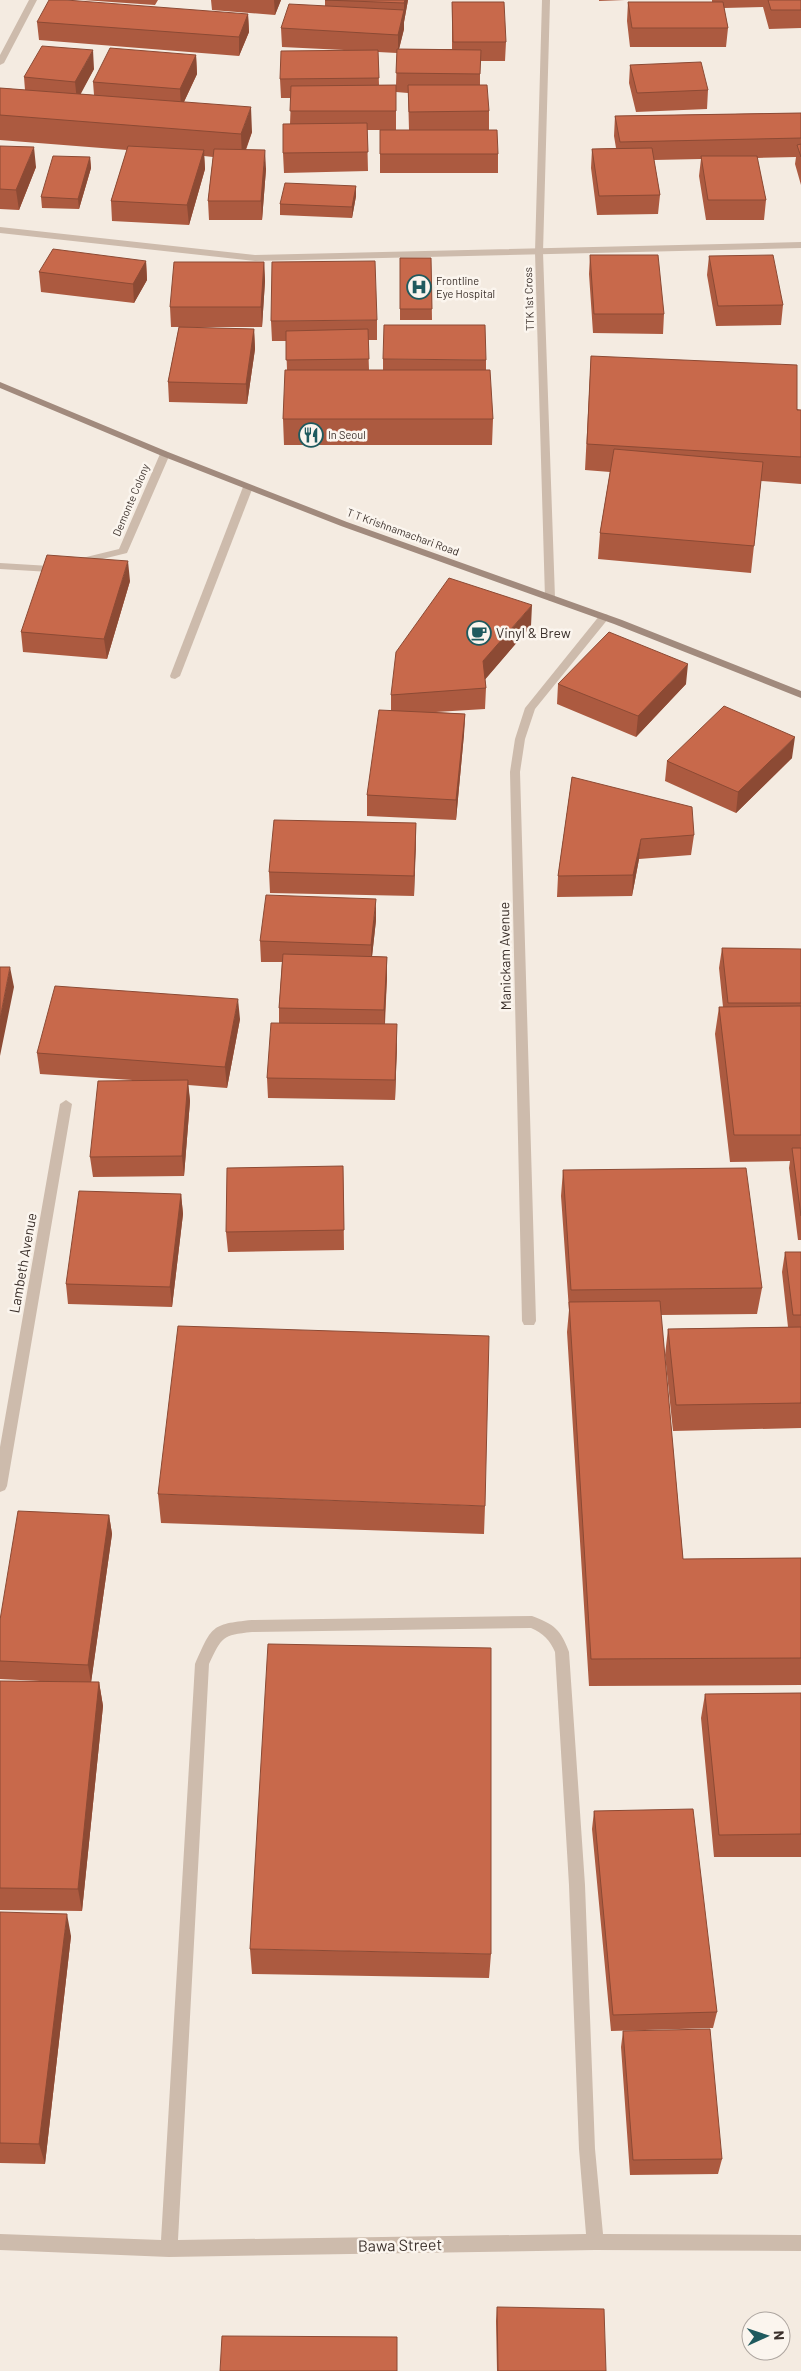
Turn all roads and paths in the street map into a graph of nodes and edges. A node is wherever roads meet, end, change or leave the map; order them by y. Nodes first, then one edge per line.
1 (33, 0) edge
2 (546, 0) edge
3 (0, 63) edge
4 (0, 230) edge
5 (801, 245) edge
6 (539, 252) junction
7 (0, 385) edge
8 (165, 454) junction
9 (248, 486) junction
10 (0, 566) edge
11 (550, 598) junction
12 (604, 617) junction
13 (175, 676) dead end
14 (801, 695) edge
15 (66, 1104) dead end
16 (529, 1321) dead end
17 (0, 1486) edge
18 (0, 2242) edge
19 (595, 2242) junction
20 (801, 2243) edge
21 (169, 2249) junction

1 - 3 street
2 - 6 street, TTK 1st Cross
4 - 6 street
5 - 6 street
6 - 11 street, TTK 1st Cross
7 - 8 main road, T T Krishnamachari Road
8 - 9 main road, T T Krishnamachari Road
8 - 10 street, Demonte Colony
9 - 11 main road, T T Krishnamachari Road
9 - 13 street
11 - 12 main road, T T Krishnamachari Road
12 - 14 main road, T T Krishnamachari Road
12 - 16 street, Manickam Avenue
15 - 17 street, Lambeth Avenue
18 - 21 street, Bawa Street
19 - 20 street, Bawa Street
19 - 21 street, Bawa Street
19 - 21 street

